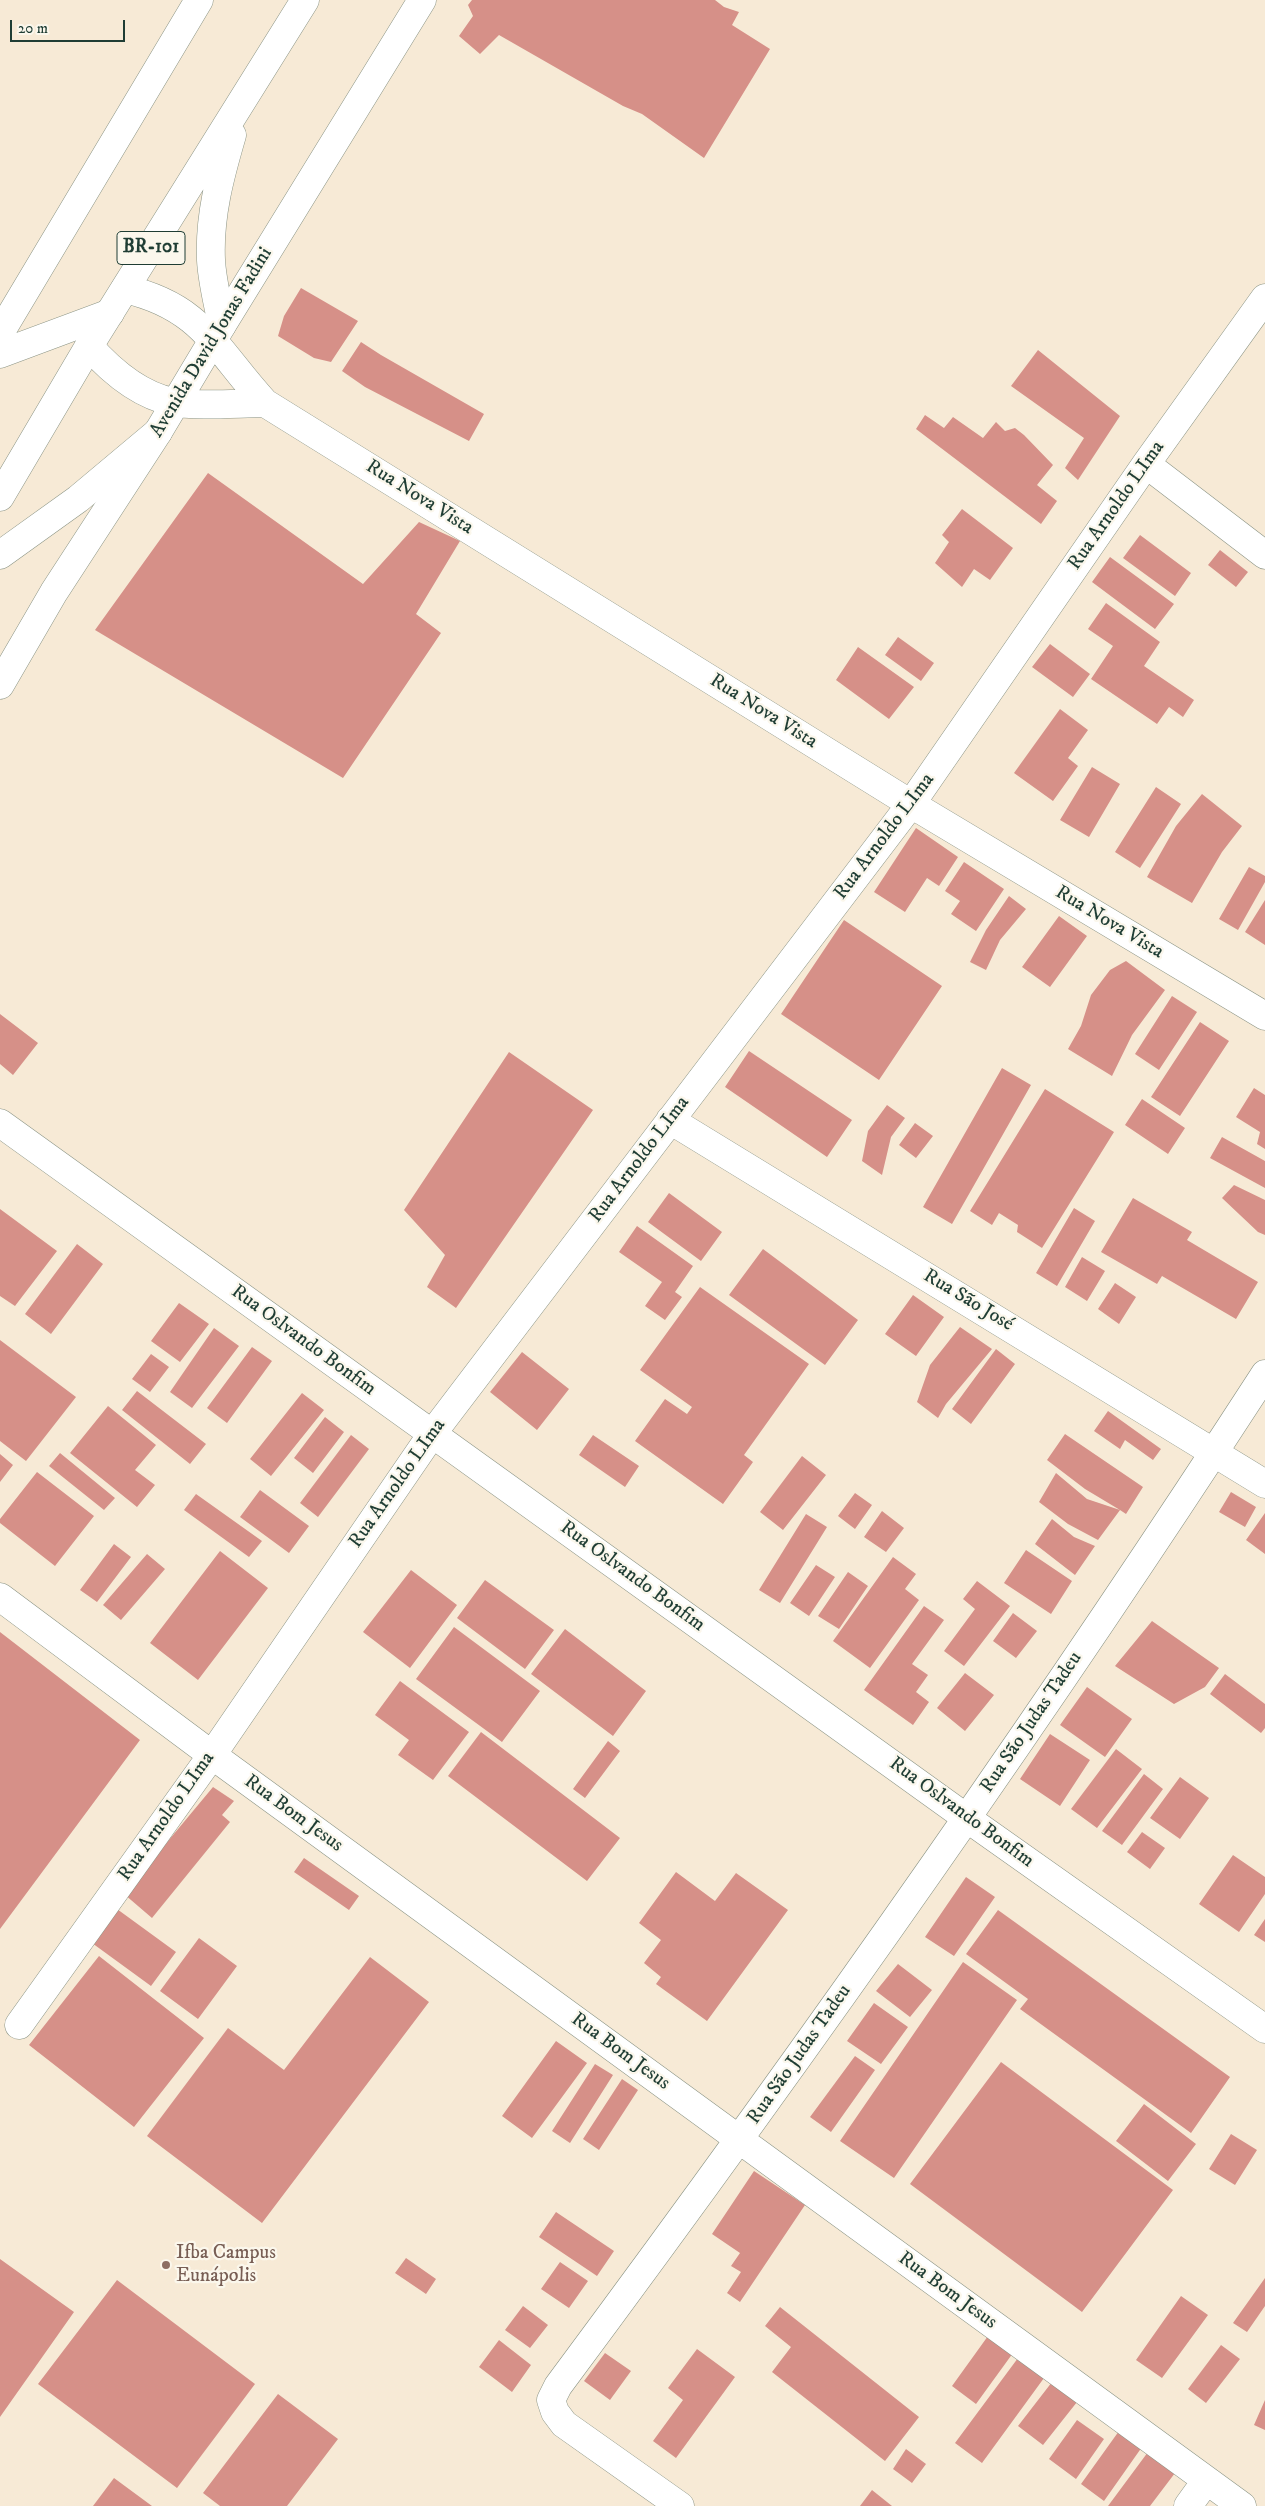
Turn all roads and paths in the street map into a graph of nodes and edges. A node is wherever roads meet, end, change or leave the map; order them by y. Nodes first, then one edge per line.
1 (198, 0) edge
2 (304, 0) edge
3 (422, 0) edge
4 (240, 105) junction
5 (126, 289) junction
6 (1265, 298) edge
7 (110, 313) junction
8 (218, 332) junction
9 (0, 333) edge
10 (89, 346) junction
11 (0, 354) edge
12 (175, 403) junction
13 (265, 403) junction
14 (158, 432) junction
15 (1146, 464) junction
16 (0, 497) edge
17 (0, 555) edge
18 (1265, 556) edge
19 (0, 684) edge
20 (911, 804) junction
21 (1265, 1016) edge
22 (670, 1120) junction
23 (0, 1122) edge
24 (1265, 1374) edge
25 (432, 1434) junction
26 (1215, 1452) junction
27 (1265, 1484) edge
28 (0, 1597) edge
29 (212, 1755) junction
30 (968, 1818) junction
31 (20, 2025) dead end
32 (1265, 2029) edge
33 (740, 2140) junction
34 (1206, 2481) junction
35 (680, 2506) edge
36 (1188, 2506) edge
37 (1242, 2506) edge

1 - 9 main road
2 - 4 main road, BR-101
3 - 8 main road, Avenida David Jonas Fadini
4 - 5 main road, BR-101
4 - 8 main road
5 - 7 main road, BR-101
5 - 8 main road, Rua Nova Vista
6 - 15 main road, Rua Arnoldo LIma
7 - 10 main road, BR-101
7 - 11 main road
8 - 12 main road, Avenida David Jonas Fadini
8 - 13 main road, Rua Nova Vista
10 - 12 main road
10 - 16 main road, BR-101
12 - 13 main road
12 - 14 main road, Avenida David Jonas Fadini
13 - 20 main road, Rua Nova Vista
14 - 17 main road
14 - 19 main road, Avenida David Jonas Fadini
15 - 18 main road
15 - 20 main road, Rua Arnoldo LIma
20 - 21 main road, Rua Nova Vista
20 - 22 main road, Rua Arnoldo LIma
22 - 25 main road, Rua Arnoldo LIma
22 - 26 main road, Rua São José
23 - 25 main road, Rua Oslvando Bonfim
24 - 26 main road, Rua São Judas Tadeu
25 - 29 main road, Rua Arnoldo LIma
25 - 30 main road, Rua Oslvando Bonfim
26 - 27 main road, Rua São José
26 - 30 main road, Rua São Judas Tadeu
28 - 29 main road, Rua Bom Jesus
29 - 31 main road, Rua Arnoldo LIma
29 - 33 main road, Rua Bom Jesus
30 - 32 main road, Rua Oslvando Bonfim
30 - 33 main road, Rua São Judas Tadeu
33 - 34 main road, Rua Bom Jesus
33 - 35 main road, Rua São Judas Tadeu
34 - 36 main road
34 - 37 main road, Rua Bom Jesus

